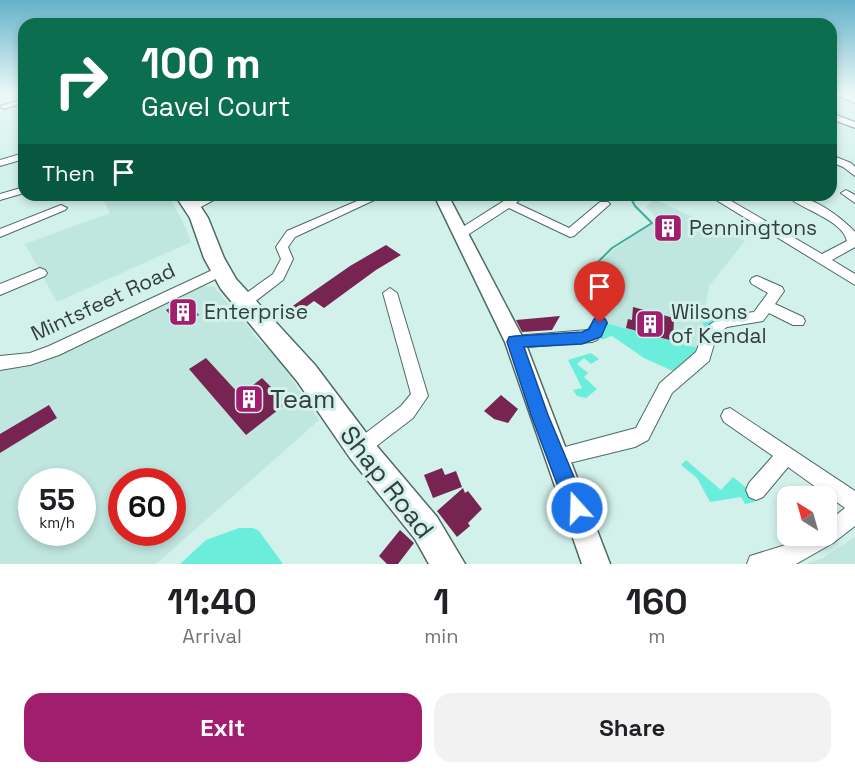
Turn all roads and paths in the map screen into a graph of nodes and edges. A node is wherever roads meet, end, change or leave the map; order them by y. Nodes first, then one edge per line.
1 (18, 158) edge
2 (837, 161) edge
3 (0, 163) edge
4 (852, 167) edge
5 (18, 192) edge
6 (0, 197) edge
7 (189, 201) edge
8 (366, 201) edge
9 (444, 201) edge
10 (511, 201) edge
11 (723, 201) edge
12 (801, 201) edge
13 (508, 203) junction
14 (604, 204) dead end
15 (61, 208) dead end
16 (0, 233) edge
17 (462, 233) junction
18 (822, 260) junction
19 (221, 271) junction
20 (40, 273) dead end
21 (855, 280) edge
22 (757, 281) dead end
23 (0, 290) edge
24 (390, 293) dead end
25 (243, 303) junction
26 (767, 306) junction
27 (798, 321) dead end
28 (600, 323) dead end
29 (515, 342) junction
30 (0, 363) edge
31 (730, 416) dead end
32 (360, 448) junction
33 (785, 456) junction
34 (557, 457) junction
35 (756, 490) dead end
36 (855, 503) edge
37 (855, 512) edge
38 (837, 529) edge
39 (808, 546) edge
40 (448, 564) edge
41 (596, 564) edge
42 (758, 564) edge

1 - 3 street
2 - 4 street
5 - 6 street
7 - 19 highway, Shap Road
8 - 25 street
9 - 17 main road
10 - 13 street
11 - 18 street
12 - 18 street
13 - 14 street
13 - 17 street
15 - 16 street
17 - 29 main road
18 - 21 street
19 - 25 highway, Shap Road
19 - 30 street, Mintsfeet Road
20 - 23 street
22 - 26 street
24 - 32 street
25 - 32 highway, Shap Road
26 - 27 street
26 - 34 street
28 - 29 street
29 - 34 main road
31 - 33 street
32 - 40 highway, Shap Road
33 - 35 street
33 - 36 street
34 - 41 main road
37 - 38 street
39 - 42 street

